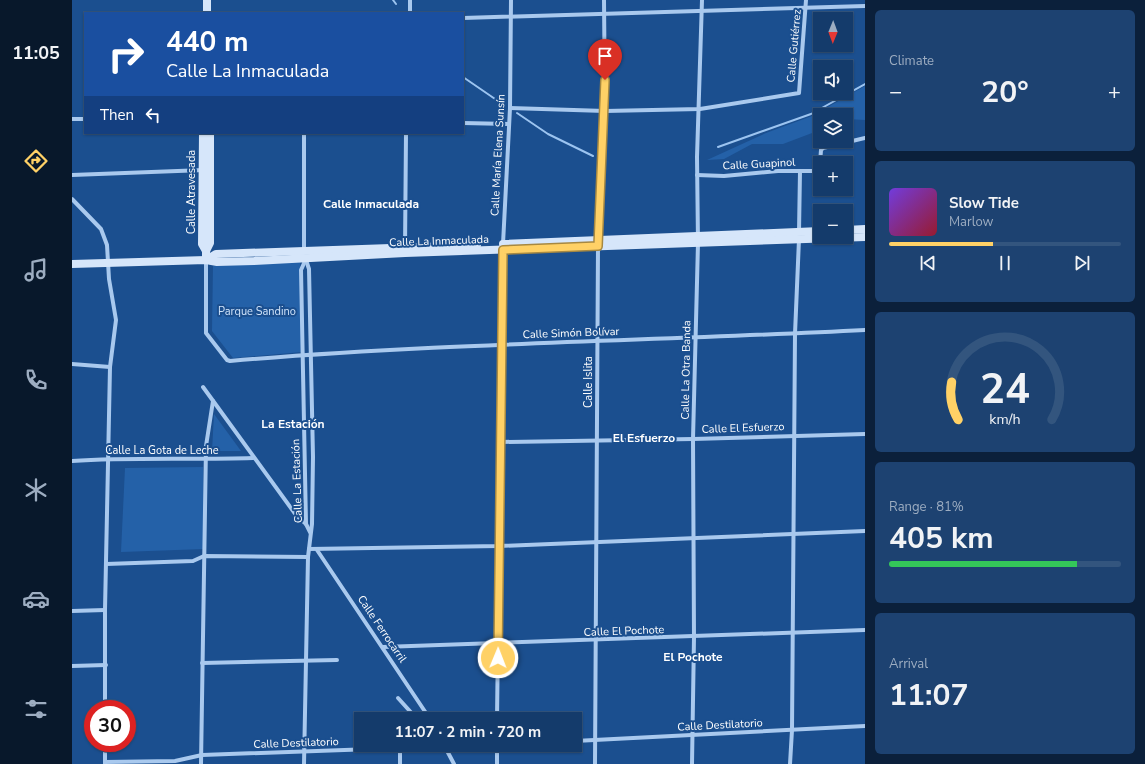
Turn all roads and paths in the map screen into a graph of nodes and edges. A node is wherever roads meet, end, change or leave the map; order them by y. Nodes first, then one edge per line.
1 (207, 0) edge
2 (410, 0) edge
3 (511, 0) edge
4 (604, 0) edge
5 (702, 0) edge
6 (806, 0) edge
7 (865, 6) edge
8 (807, 8) junction
9 (702, 11) junction
10 (207, 12) edge
11 (410, 12) edge
12 (605, 14) junction
13 (464, 18) edge
14 (511, 18) junction
15 (510, 108) junction
16 (700, 109) junction
17 (605, 111) junction
18 (72, 119) edge
19 (84, 119) edge
20 (464, 123) edge
21 (509, 124) junction
22 (203, 134) edge
23 (210, 134) edge
24 (304, 134) edge
25 (406, 134) edge
26 (865, 138) edge
27 (821, 156) edge
28 (206, 170) junction
29 (800, 171) junction
30 (813, 172) edge
31 (72, 175) edge
32 (697, 175) junction
33 (72, 199) edge
34 (865, 229) edge
35 (853, 230) edge
36 (813, 233) edge
37 (799, 236) junction
38 (865, 237) edge
39 (697, 239) junction
40 (598, 243) junction
41 (503, 247) junction
42 (405, 250) junction
43 (305, 257) junction
44 (206, 260) junction
45 (108, 262) junction
46 (72, 264) edge
47 (865, 330) edge
48 (795, 334) junction
49 (696, 338) junction
50 (597, 341) junction
51 (502, 344) junction
52 (311, 354) junction
53 (302, 355) junction
54 (230, 361) joint
55 (72, 364) edge
56 (110, 367) junction
57 (203, 387) dead end
58 (213, 401) junction
59 (312, 403) junction
60 (303, 404) junction
61 (865, 434) edge
62 (794, 435) junction
63 (693, 439) junction
64 (596, 441) junction
65 (501, 442) junction
66 (304, 457) junction
67 (313, 457) junction
68 (252, 458) junction
69 (107, 459) junction
70 (205, 460) junction
71 (72, 461) edge
72 (306, 524) junction
73 (312, 524) junction
74 (865, 531) edge
75 (310, 532) junction
76 (793, 534) junction
77 (693, 537) junction
78 (597, 542) junction
79 (499, 546) junction
80 (309, 549) junction
81 (318, 550) junction
82 (204, 556) junction
83 (308, 557) junction
84 (106, 564) junction
85 (105, 610) junction
86 (72, 611) edge
87 (865, 630) edge
88 (792, 634) junction
89 (694, 637) junction
90 (594, 641) junction
91 (499, 642) junction
92 (383, 647) junction
93 (337, 660) dead end
94 (306, 661) junction
95 (202, 663) junction
96 (106, 665) junction
97 (72, 666) edge
98 (398, 698) dead end
99 (105, 700) edge
100 (411, 712) edge
101 (424, 712) edge
102 (497, 712) edge
103 (865, 726) edge
104 (792, 730) junction
105 (692, 735) junction
106 (596, 740) junction
107 (582, 741) edge
108 (354, 749) edge
109 (303, 751) junction
110 (105, 752) edge
111 (400, 752) edge
112 (448, 752) edge
113 (497, 752) edge
114 (202, 756) junction
115 (105, 763) edge
116 (202, 764) edge
117 (304, 764) edge
118 (400, 764) edge
119 (454, 764) edge
120 (497, 764) edge
121 (595, 764) edge
122 (692, 764) edge
123 (790, 764) edge

1 - 10 main road
2 - 11 street
3 - 14 street, Calle María Elena Sunsín
4 - 12 street, Calle Islita
5 - 9 street, Calle La Otra Banda
6 - 8 street, Calle Gutiérrez
7 - 8 street
8 - 9 street
8 - 16 street, Calle Gutiérrez
9 - 12 street
9 - 16 street, Calle La Otra Banda
12 - 14 street
12 - 17 street, Calle Islita
13 - 14 street
14 - 15 street, Calle María Elena Sunsín
15 - 17 street
15 - 21 street, Calle María Elena Sunsín
16 - 17 street
16 - 32 street, Calle La Otra Banda
17 - 40 street, Calle Islita
18 - 19 street
20 - 21 street
21 - 41 street, Calle María Elena Sunsín
22 - 28 main road, Calle Atravesada
23 - 28 main road, Calle Atravesada
24 - 43 street, Calle La Estación
25 - 42 street
26 - 27 street
28 - 31 street
28 - 44 main road, Calle Atravesada
29 - 30 street, Calle Guapinol
29 - 32 street, Calle Guapinol
29 - 37 street
32 - 39 street, Calle La Otra Banda
33 - 45 street
34 - 35 main road
36 - 37 main road, Calle La Inmaculada
37 - 38 main road, Calle La Inmaculada
37 - 39 main road, Calle La Inmaculada
37 - 48 street
39 - 40 main road, Calle La Inmaculada
39 - 49 street, Calle La Otra Banda
40 - 41 main road, Calle La Inmaculada
40 - 50 street, Calle Islita
41 - 42 main road, Calle La Inmaculada
41 - 51 street, Calle María Elena Sunsín
42 - 43 main road, Calle La Inmaculada
43 - 44 main road, Calle La Inmaculada
43 - 52 street, Calle La Estación
43 - 53 street, Calle La Estación
44 - 45 main road, Calle La Inmaculada
44 - 54 street, Calle Atravesada
45 - 46 main road, Calle La Inmaculada
45 - 56 street
47 - 48 street, Calle Simón Bolívar
48 - 49 street, Calle Simón Bolívar
48 - 62 street
49 - 50 street, Calle Simón Bolívar
49 - 63 street, Calle La Otra Banda
50 - 51 street, Calle Simón Bolívar
50 - 64 street, Calle Islita
51 - 52 street, Calle Simón Bolívar
51 - 65 street, Calle María Elena Sunsín
52 - 53 street, Calle Simón Bolívar
52 - 59 street, Calle La Estación
53 - 54 street, Calle Simón Bolívar
53 - 60 street, Calle La Estación
55 - 56 street
56 - 69 street
57 - 58 street
58 - 68 street
58 - 70 street
59 - 60 street
59 - 67 street, Calle La Estación
60 - 66 street, Calle La Estación
61 - 62 street, Calle El Esfuerzo
62 - 63 street, Calle El Esfuerzo
62 - 76 street
63 - 64 street, Calle El Esfuerzo
63 - 77 street, Calle La Otra Banda
64 - 65 street, Calle El Esfuerzo
64 - 78 street, Calle Islita
65 - 79 street, Calle María Elena Sunsín
66 - 67 street
66 - 72 street, Calle La Estación
67 - 73 street, Calle La Estación
68 - 70 street, Calle La Gota de Leche
68 - 72 street
69 - 70 street, Calle La Gota de Leche
69 - 71 street, Calle La Gota de Leche
69 - 84 street
70 - 82 street
72 - 73 street
72 - 75 street, Calle La Estación
73 - 75 street, Calle La Estación
74 - 76 street
75 - 80 street, Calle La Estación
76 - 77 street
76 - 88 street
77 - 78 street
77 - 89 street, Calle La Otra Banda
78 - 79 street
78 - 90 street, Calle Islita
79 - 81 street
79 - 91 street, Calle María Elena Sunsín
80 - 81 street
80 - 83 street, Calle La Estación
81 - 92 street, Calle Ferrocarril
82 - 83 street
82 - 84 street
82 - 95 street
83 - 94 street, Calle La Estación
84 - 85 street
85 - 86 street
85 - 96 street
87 - 88 street, Calle El Pochote
88 - 89 street, Calle El Pochote
88 - 104 street
89 - 90 street, Calle El Pochote
89 - 105 street, Calle La Otra Banda
90 - 91 street, Calle El Pochote
90 - 106 street, Calle Islita
91 - 92 street, Calle El Pochote
91 - 102 street, Calle María Elena Sunsín
92 - 101 street, Calle Ferrocarril
93 - 94 street
94 - 95 street
94 - 109 street, Calle La Estación
95 - 114 street
96 - 97 street
96 - 99 street
98 - 100 street
103 - 104 street, Calle Destilatorio
104 - 105 street, Calle Destilatorio
104 - 123 street
105 - 106 street, Calle Destilatorio
105 - 122 street, Calle La Otra Banda
106 - 107 street, Calle Destilatorio
106 - 121 street, Calle Islita
108 - 109 street, Calle Destilatorio
109 - 114 street, Calle Destilatorio
109 - 117 street, Calle La Estación
110 - 115 street
111 - 118 street
112 - 119 street
113 - 120 street
114 - 115 street, Calle Destilatorio
114 - 116 street

